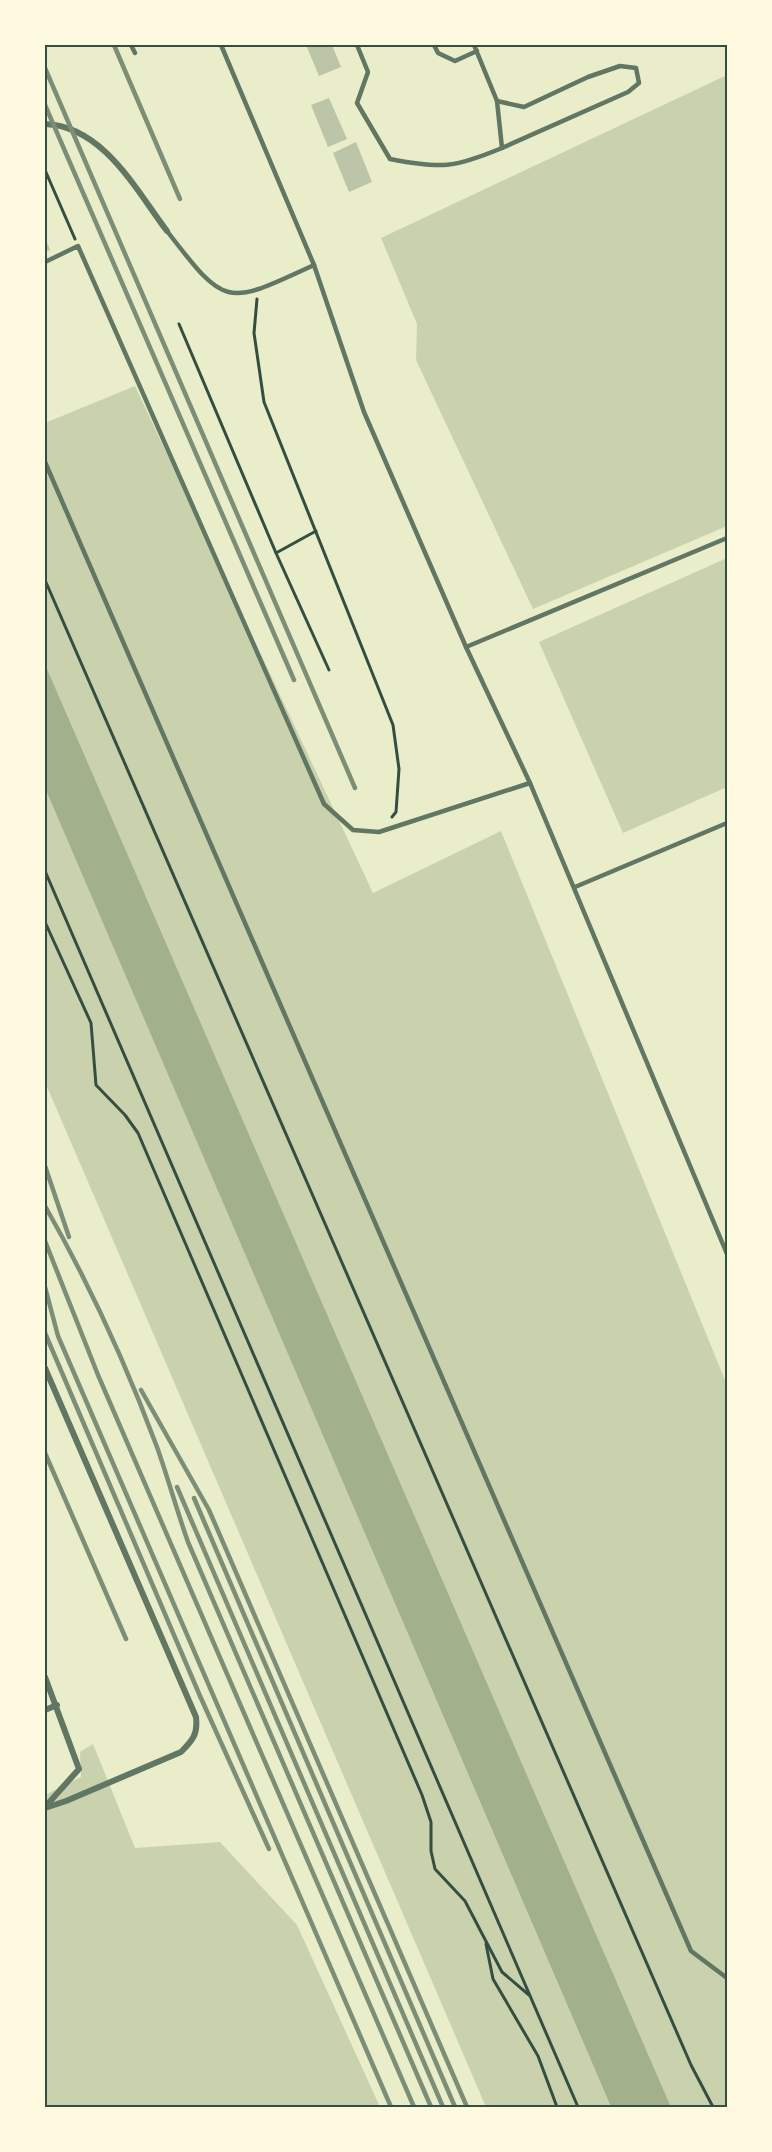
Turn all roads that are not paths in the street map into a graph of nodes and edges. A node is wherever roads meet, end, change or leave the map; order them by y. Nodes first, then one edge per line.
1 (131, 45) edge
2 (220, 45) edge
3 (357, 45) edge
4 (434, 45) edge
5 (474, 45) edge
6 (477, 51) junction
7 (135, 53) dead end
8 (497, 101) junction
9 (45, 124) edge
10 (502, 148) junction
11 (167, 231) joint
12 (45, 262) edge
13 (314, 265) junction
14 (45, 462) edge
15 (727, 538) edge
16 (466, 647) junction
17 (531, 783) junction
18 (727, 823) edge
19 (575, 887) junction
20 (727, 1254) edge
21 (45, 1368) edge
22 (45, 1677) edge
23 (57, 1705) junction
24 (45, 1710) edge
25 (45, 1808) edge
26 (727, 1978) edge

1 - 7 lane
2 - 13 lane
3 - 10 lane
4 - 6 lane
5 - 6 lane
6 - 8 lane
8 - 10 lane
8 - 10 lane
9 - 11 street
11 - 13 lane
12 - 17 lane
13 - 16 lane
14 - 26 lane
15 - 16 lane
16 - 17 lane
17 - 19 lane
18 - 19 lane
19 - 20 lane
21 - 25 street
22 - 23 street
23 - 24 street
23 - 25 street

